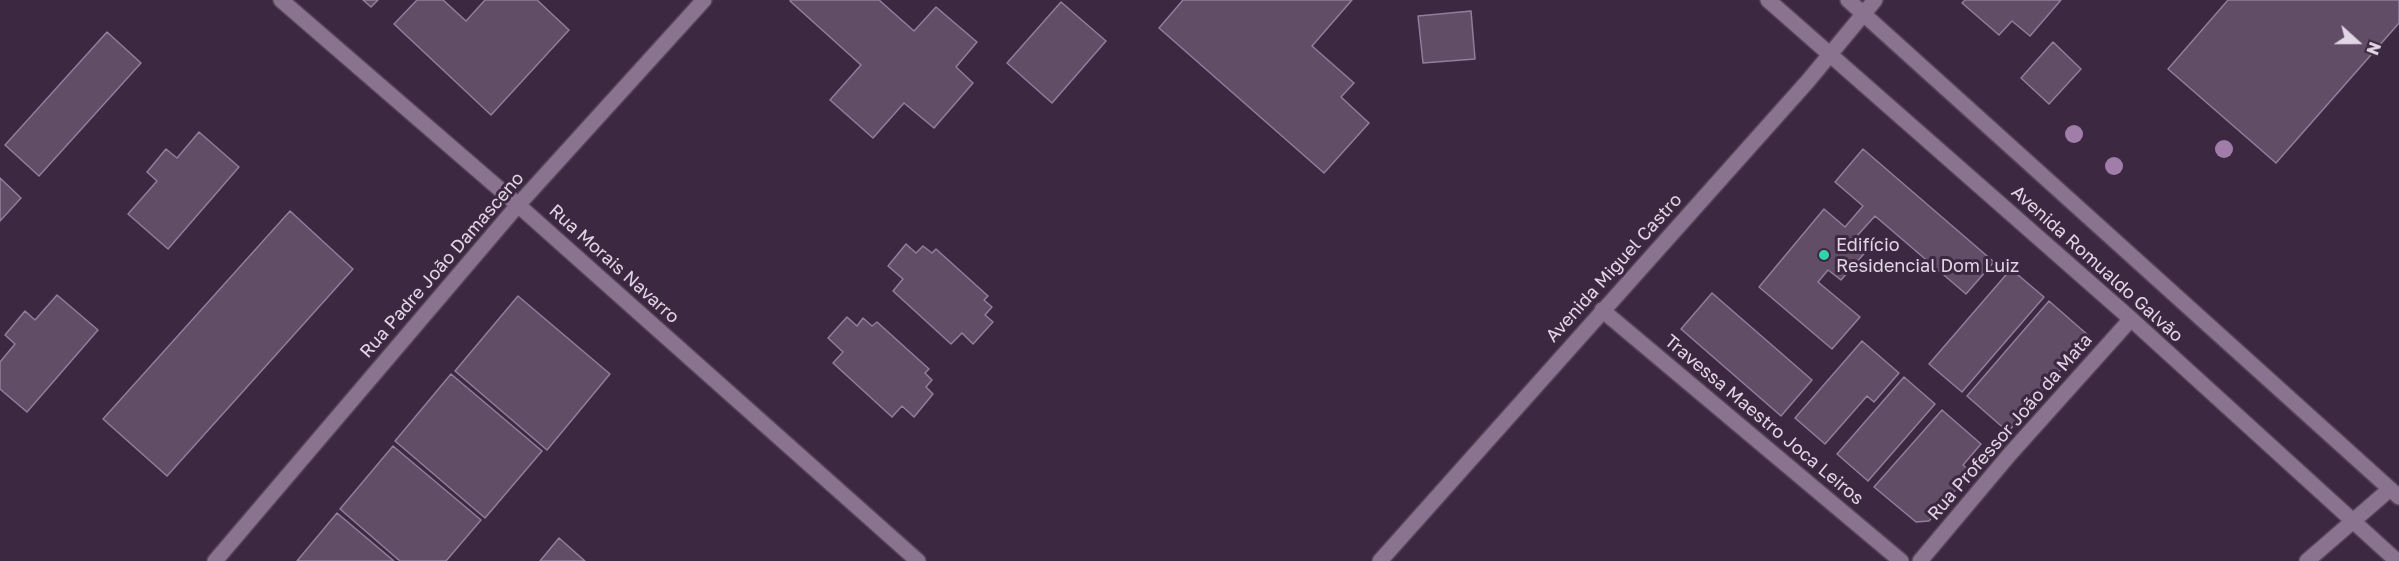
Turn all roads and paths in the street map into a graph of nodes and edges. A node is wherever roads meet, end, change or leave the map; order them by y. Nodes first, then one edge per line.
1 (281, 0) edge
2 (705, 0) edge
3 (1768, 0) edge
4 (1848, 0) edge
5 (1875, 0) edge
6 (1863, 13) junction
7 (1830, 54) junction
8 (518, 205) junction
9 (1602, 310) junction
10 (2131, 320) junction
11 (2394, 493) edge
12 (2352, 521) junction
13 (215, 561) edge
14 (918, 561) edge
15 (1380, 561) edge
16 (1900, 561) edge
17 (1920, 561) edge
18 (2307, 561) edge
19 (2397, 561) edge

1 - 8 main road, Rua Morais Navarro
2 - 8 main road, Rua Padre João Damasceno
3 - 7 main road, Avenida Romualdo Galvão
4 - 6 main road, Avenida Romualdo Galvão
5 - 6 main road, Avenida Miguel Castro
6 - 7 main road, Avenida Miguel Castro
6 - 11 main road, Avenida Romualdo Galvão
7 - 9 main road, Avenida Miguel Castro
7 - 10 main road, Avenida Romualdo Galvão
8 - 13 main road, Rua Padre João Damasceno
8 - 14 main road, Rua Morais Navarro
9 - 15 main road, Avenida Miguel Castro
9 - 16 main road, Travessa Maestro Joca Leiros
10 - 12 main road, Avenida Romualdo Galvão
10 - 17 main road, Rua Professor João da Mata
11 - 12 main road
12 - 18 main road
12 - 19 main road, Avenida Romualdo Galvão

